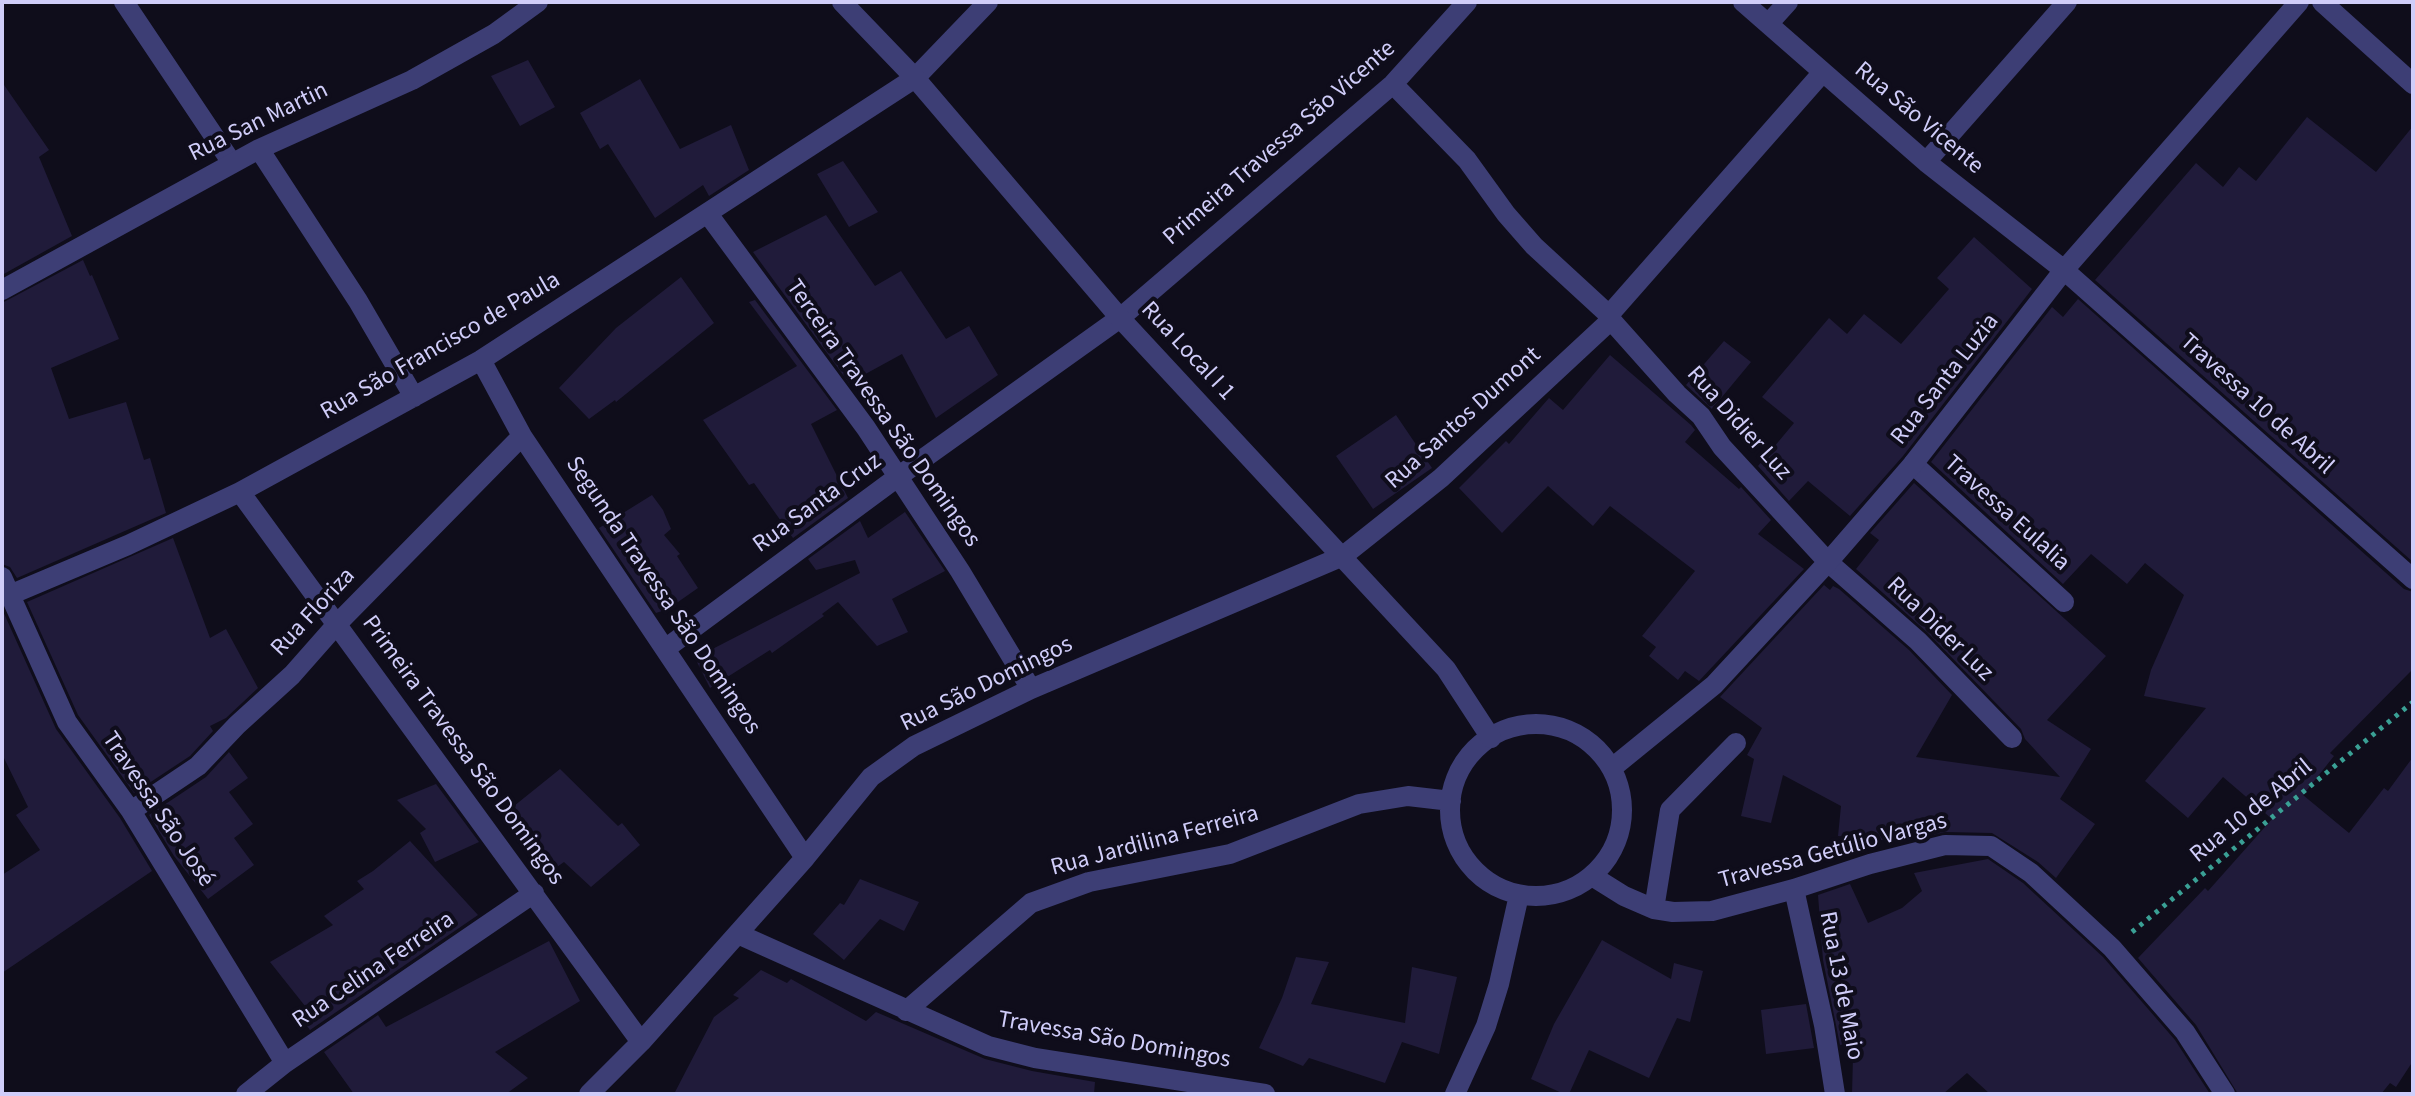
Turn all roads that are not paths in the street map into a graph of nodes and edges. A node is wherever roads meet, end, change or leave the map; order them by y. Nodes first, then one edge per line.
1 (124, 2) edge
2 (538, 2) edge
3 (842, 2) edge
4 (988, 2) edge
5 (1467, 2) edge
6 (1743, 2) edge
7 (1788, 2) edge
8 (2067, 2) edge
9 (2299, 2) edge
10 (2333, 6) edge
11 (1769, 23) junction
12 (1823, 72) junction
13 (915, 78) junction
14 (1393, 84) junction
15 (2413, 84) edge
16 (259, 149) junction
17 (1926, 162) junction
18 (232, 163) junction
19 (708, 214) junction
20 (2064, 270) junction
21 (2, 290) edge
22 (1120, 318) junction
23 (1610, 318) junction
24 (481, 360) junction
25 (414, 397) junction
26 (522, 436) junction
27 (1913, 464) junction
28 (899, 476) junction
29 (240, 492) junction
30 (1343, 556) junction
31 (1828, 562) junction
32 (2413, 579) edge
33 (7, 586) edge
34 (2064, 602) dead end
35 (337, 624) junction
36 (665, 649) junction
37 (1031, 689) junction
38 (1491, 738) junction
39 (2012, 738) dead end
40 (1736, 743) dead end
41 (1612, 768) junction
42 (1451, 801) junction
43 (131, 811) junction
44 (805, 858) junction
45 (1592, 876) junction
46 (1794, 889) junction
47 (534, 893) junction
48 (1519, 895) junction
49 (1654, 909) junction
50 (738, 934) junction
51 (906, 1011) junction
52 (641, 1042) junction
53 (285, 1063) junction
54 (592, 1093) edge
55 (246, 1094) edge
56 (1265, 1094) edge
57 (1455, 1094) edge
58 (1835, 1094) edge
59 (2225, 1094) edge

1 - 18 street
2 - 16 street, Rua San Martin
3 - 13 street, Rua Local I 1
4 - 13 street, Rua São Francisco de Paula
5 - 14 street, Primeira Travessa São Vicente
6 - 11 street, Rua São Vicente
7 - 11 street
8 - 17 street
9 - 20 street, Rua Santa Luzia
10 - 15 street
11 - 12 street, Rua São Vicente
12 - 17 street, Rua São Vicente
12 - 23 street
13 - 19 street, Rua São Francisco de Paula
13 - 22 street, Rua Local I 1
14 - 22 street, Primeira Travessa São Vicente
14 - 23 street, Rua Didier Luz
16 - 18 street, Rua San Martin
16 - 25 street
17 - 20 street, Rua São Vicente
18 - 21 street, Rua San Martin
19 - 24 street, Rua São Francisco de Paula
19 - 28 street, Terceira Travessa São Domingos
20 - 27 street, Rua Santa Luzia
20 - 32 street, Travessa 10 de Abril
22 - 28 street, Rua Santa Cruz
22 - 30 street, Rua Local I 1
23 - 30 street, Rua Santos Dumont
23 - 31 street, Rua Didier Luz
24 - 25 street, Rua São Francisco de Paula
24 - 26 street, Segunda Travessa São Domingos
25 - 29 street, Rua São Francisco de Paula
26 - 35 street, Rua Floriza
26 - 36 street, Segunda Travessa São Domingos
27 - 31 street, Rua Santa Luzia
27 - 34 street, Travessa Eulalia
28 - 36 street, Rua Santa Cruz
28 - 37 street, Terceira Travessa São Domingos
29 - 33 street, Rua São Francisco de Paula
29 - 35 street, Primeira Travessa São Domingos
30 - 37 street, Rua São Domingos
30 - 38 street, Rua Local I 1
31 - 39 street, Rua Dider Luz
31 - 41 street, Rua Santa Luzia
33 - 43 street, Travessa São José
35 - 43 street, Rua Floriza
35 - 47 street, Primeira Travessa São Domingos
36 - 44 street, Segunda Travessa São Domingos
37 - 44 street, Rua São Domingos
38 - 41 street
38 - 42 street
40 - 49 street
41 - 45 street
42 - 48 street
42 - 51 street, Rua Jardilina Ferreira
43 - 53 street, Travessa São José
44 - 50 street, Rua São Domingos
45 - 48 street
45 - 49 street, Travessa Getúlio Vargas
46 - 49 street, Travessa Getúlio Vargas
46 - 58 street, Rua 13 de Maio
46 - 59 street, Travessa Getúlio Vargas
47 - 52 street, Primeira Travessa São Domingos
47 - 53 street, Rua Celina Ferreira
48 - 57 street
50 - 51 street, Travessa São Domingos
50 - 52 street, Rua São Domingos
51 - 56 street, Travessa São Domingos
52 - 54 street, Rua São Domingos
53 - 55 street, Rua Celina Ferreira

